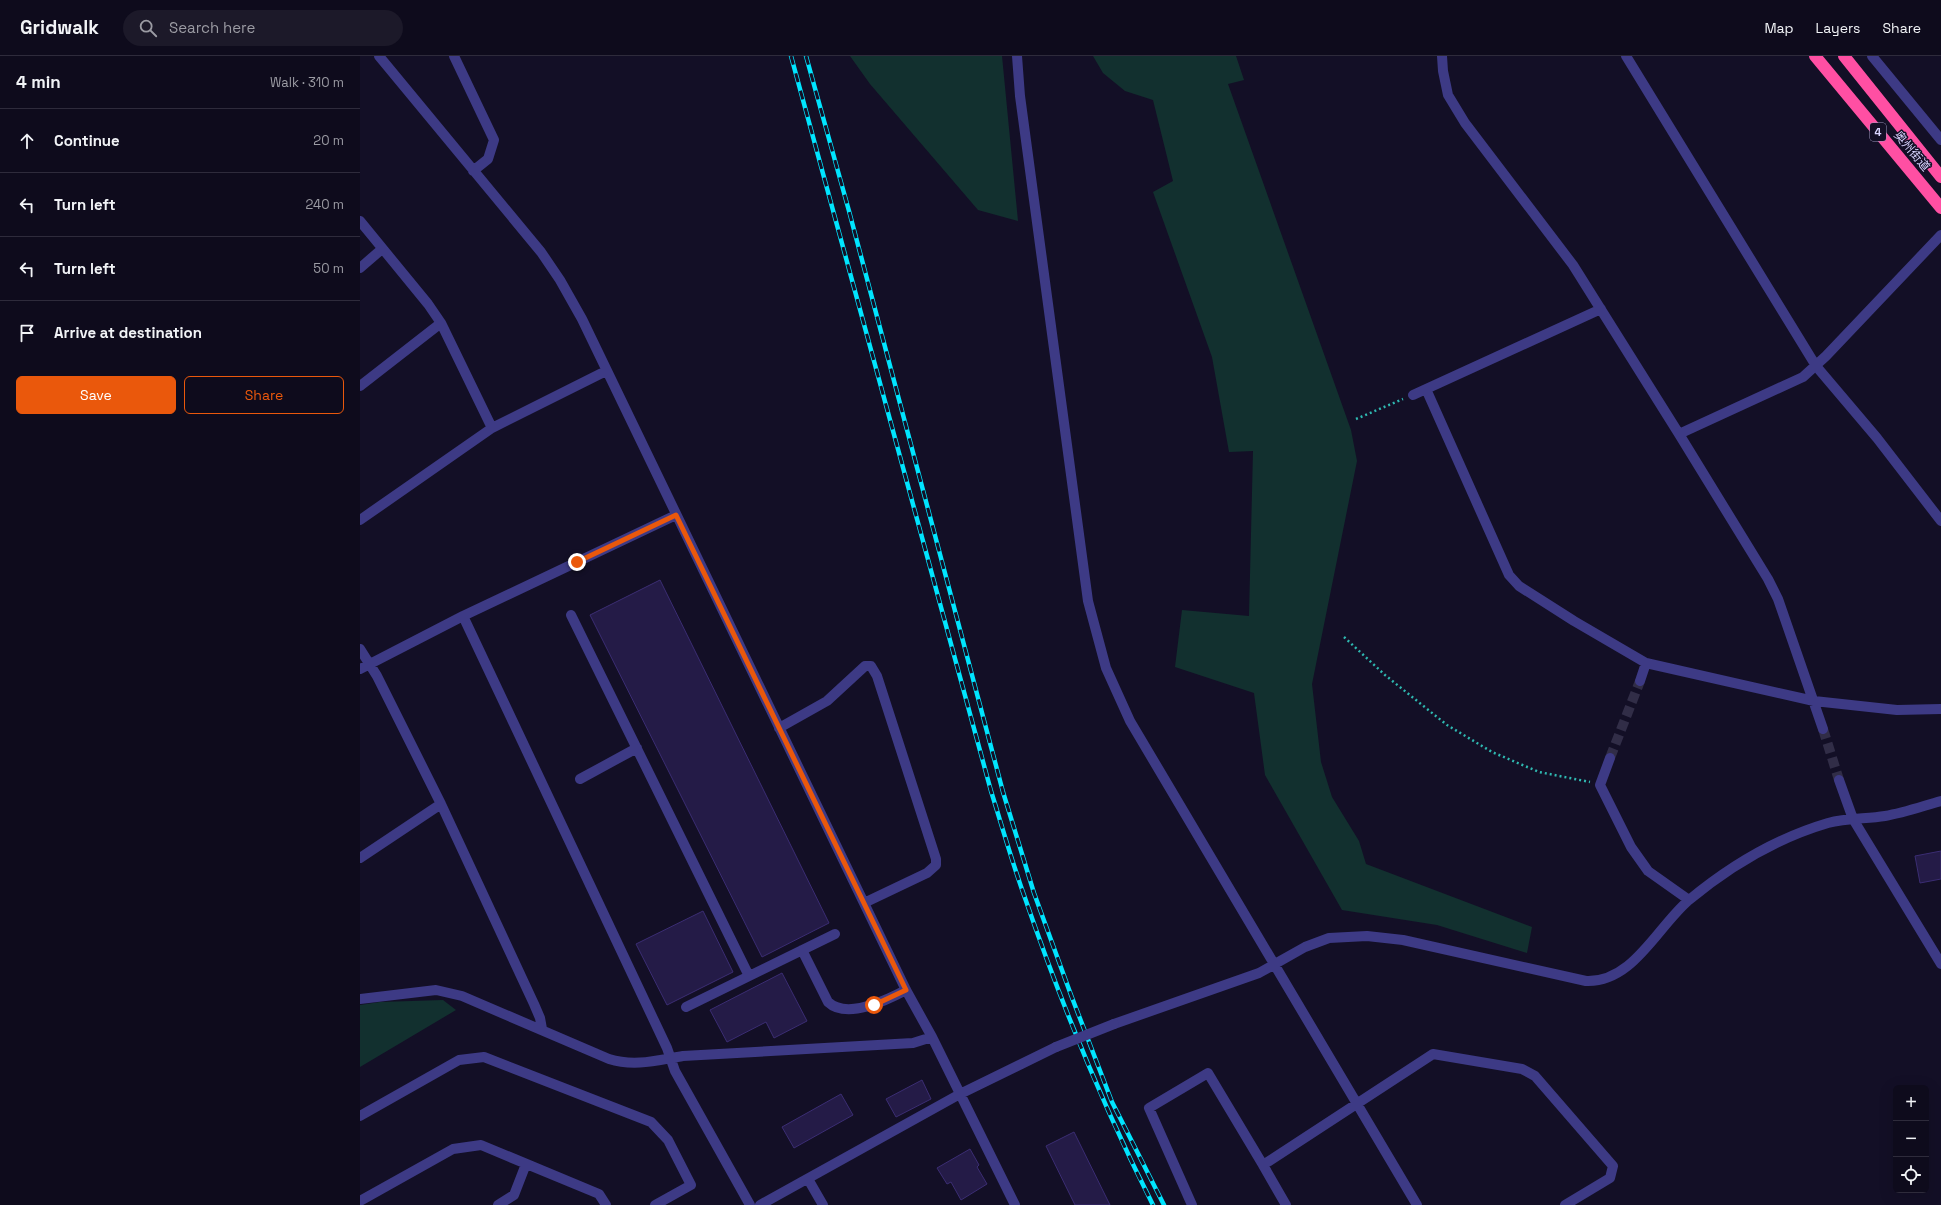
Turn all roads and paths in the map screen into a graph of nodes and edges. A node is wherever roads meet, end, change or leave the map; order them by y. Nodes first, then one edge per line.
1 (379, 56) edge
2 (454, 56) edge
3 (1017, 56) edge
4 (1442, 56) edge
5 (1626, 56) edge
6 (1815, 56) edge
7 (1844, 56) edge
8 (1872, 56) edge
9 (1941, 140) edge
10 (473, 171) junction
11 (1940, 173) edge
12 (1941, 208) edge
13 (360, 220) edge
14 (1941, 235) edge
15 (382, 249) junction
16 (360, 268) edge
17 (1601, 309) junction
18 (441, 323) junction
19 (1816, 366) junction
20 (606, 371) junction
21 (360, 386) edge
22 (1426, 389) junction
23 (1413, 395) joint
24 (1356, 419) dead end
25 (492, 428) junction
26 (1680, 434) junction
27 (676, 515) junction
28 (360, 520) edge
29 (1941, 521) edge
30 (571, 615) dead end
31 (463, 616) junction
32 (1344, 637) dead end
33 (360, 649) edge
34 (369, 663) junction
35 (1646, 663) junction
36 (360, 669) edge
37 (1640, 681) tunnel mouth
38 (1814, 701) junction
39 (1941, 709) edge
40 (779, 728) junction
41 (1823, 729) tunnel mouth
42 (637, 748) junction
43 (1610, 758) tunnel mouth
44 (580, 779) dead end
45 (1839, 780) tunnel mouth
46 (1600, 784) junction
47 (1941, 802) edge
48 (441, 804) junction
49 (1854, 819) junction
50 (360, 858) edge
51 (1689, 900) junction
52 (864, 903) junction
53 (835, 934) dead end
54 (802, 950) junction
55 (1941, 964) edge
56 (1275, 965) junction
57 (749, 976) junction
58 (906, 990) junction
59 (360, 999) edge
60 (686, 1007) dead end
61 (542, 1029) junction
62 (932, 1037) junction
63 (670, 1058) junction
64 (960, 1094) junction
65 (1355, 1104) junction
66 (360, 1116) edge
67 (526, 1164) junction
68 (1263, 1165) junction
69 (808, 1179) junction
70 (360, 1201) edge
71 (667, 1202) edge
72 (498, 1205) edge
73 (606, 1205) edge
74 (655, 1205) edge
75 (750, 1205) edge
76 (760, 1205) edge
77 (823, 1205) edge
78 (1015, 1205) edge
79 (1192, 1205) edge
80 (1286, 1205) edge
81 (1417, 1205) edge
82 (1565, 1205) edge

1 - 10 street
2 - 10 street
3 - 56 street
4 - 17 street
5 - 19 street
6 - 12 highway, 奥州街道 / 4
7 - 11 highway, 奥州街道 / 4
8 - 9 street
10 - 20 street
13 - 15 street
14 - 19 street
15 - 16 street
15 - 18 street
17 - 22 street
17 - 26 street
18 - 21 street
18 - 25 street
19 - 26 street
19 - 29 street
20 - 25 street
20 - 27 street
22 - 23 street
22 - 35 street
23 - 24 path
25 - 28 street
26 - 38 street
27 - 31 street
27 - 40 street
30 - 42 street
31 - 34 street
31 - 63 street
32 - 46 path
33 - 34 street
34 - 36 street
34 - 48 street
35 - 37 street
35 - 38 street
38 - 39 street
38 - 41 street
40 - 52 street
40 - 52 street
42 - 44 street
42 - 57 street
43 - 46 street
45 - 49 street
46 - 51 street
47 - 49 street
48 - 50 street
48 - 61 street
49 - 51 street
49 - 55 street
51 - 56 street
52 - 58 street
53 - 54 street
54 - 57 street
54 - 58 street
56 - 64 street, bridge
56 - 65 street
57 - 60 street
58 - 62 street
59 - 61 street
61 - 63 street
62 - 63 street
62 - 64 street
63 - 75 street
64 - 69 street
64 - 78 street
65 - 68 street
65 - 81 street
65 - 82 street
66 - 71 street
67 - 70 street
67 - 72 street
67 - 73 street
68 - 79 street
68 - 80 street
69 - 76 street
69 - 77 street
71 - 74 street

